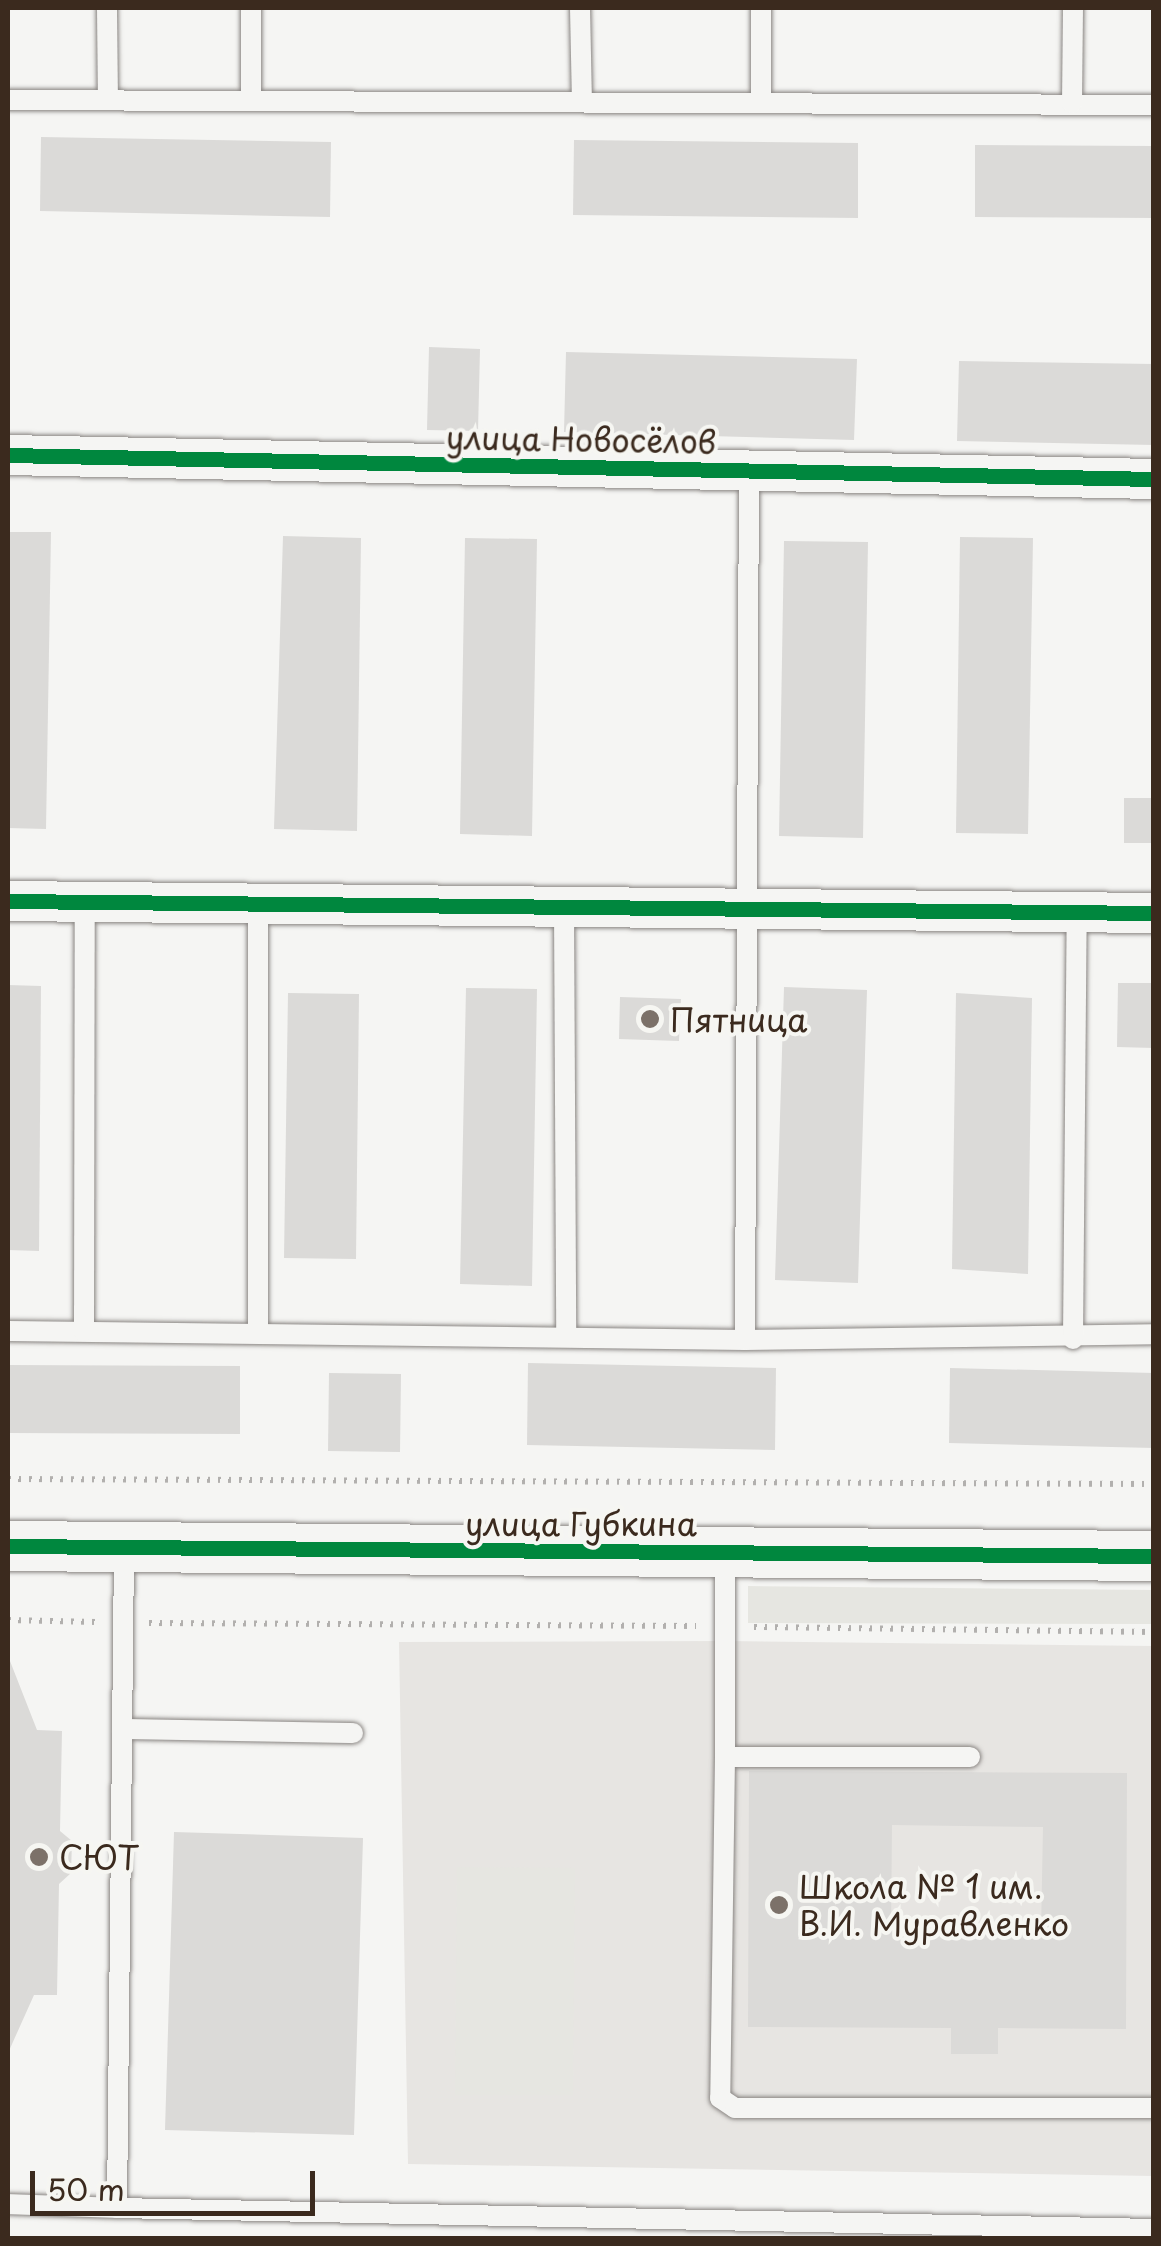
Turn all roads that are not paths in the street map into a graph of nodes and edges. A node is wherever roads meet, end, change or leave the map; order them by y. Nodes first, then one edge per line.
1 (106, 8) edge
2 (251, 8) edge
3 (580, 8) edge
4 (762, 8) edge
5 (1074, 8) edge
6 (108, 98) junction
7 (251, 98) junction
8 (8, 100) edge
9 (582, 100) junction
10 (761, 100) junction
11 (1072, 104) junction
12 (1154, 104) edge
13 (8, 455) edge
14 (749, 470) junction
15 (1154, 479) edge
16 (8, 901) edge
17 (85, 902) junction
18 (258, 903) junction
19 (564, 907) junction
20 (743, 909) junction
21 (1077, 912) junction
22 (1154, 913) edge
23 (258, 1330) junction
24 (8, 1331) edge
25 (84, 1331) junction
26 (1154, 1334) edge
27 (566, 1335) junction
28 (1073, 1339) junction
29 (744, 1340) junction
30 (8, 1546) edge
31 (124, 1549) junction
32 (725, 1552) junction
33 (1154, 1556) edge
34 (122, 1730) junction
35 (354, 1732) dead end
36 (725, 1757) junction
37 (970, 1757) dead end
38 (1154, 2108) edge
39 (8, 2204) edge
40 (117, 2208) junction
41 (602, 2228) edge
42 (684, 2229) edge
43 (1154, 2229) edge
44 (1044, 2233) edge

1 - 6 lane
2 - 7 lane
3 - 9 lane
4 - 10 lane
5 - 11 lane
6 - 7 lane
6 - 8 lane
7 - 9 lane
9 - 10 lane
10 - 11 lane
11 - 12 lane
13 - 14 street, улица Новосёлов
14 - 15 street, улица Новосёлов
14 - 20 lane
16 - 17 street
17 - 18 street
17 - 25 lane
18 - 19 street
18 - 23 lane
19 - 20 street
19 - 27 lane
20 - 21 street
20 - 29 lane
21 - 22 street
21 - 28 lane
23 - 25 lane
23 - 27 lane
24 - 25 lane
26 - 28 lane
27 - 29 lane
28 - 29 lane
30 - 31 street, улица Губкина
31 - 32 street, улица Губкина
31 - 34 lane
32 - 33 street, улица Губкина
32 - 36 lane
34 - 35 lane
34 - 40 lane
36 - 37 lane
36 - 38 lane
39 - 40 lane
40 - 41 lane
41 - 42 lane
42 - 44 lane
43 - 44 lane

